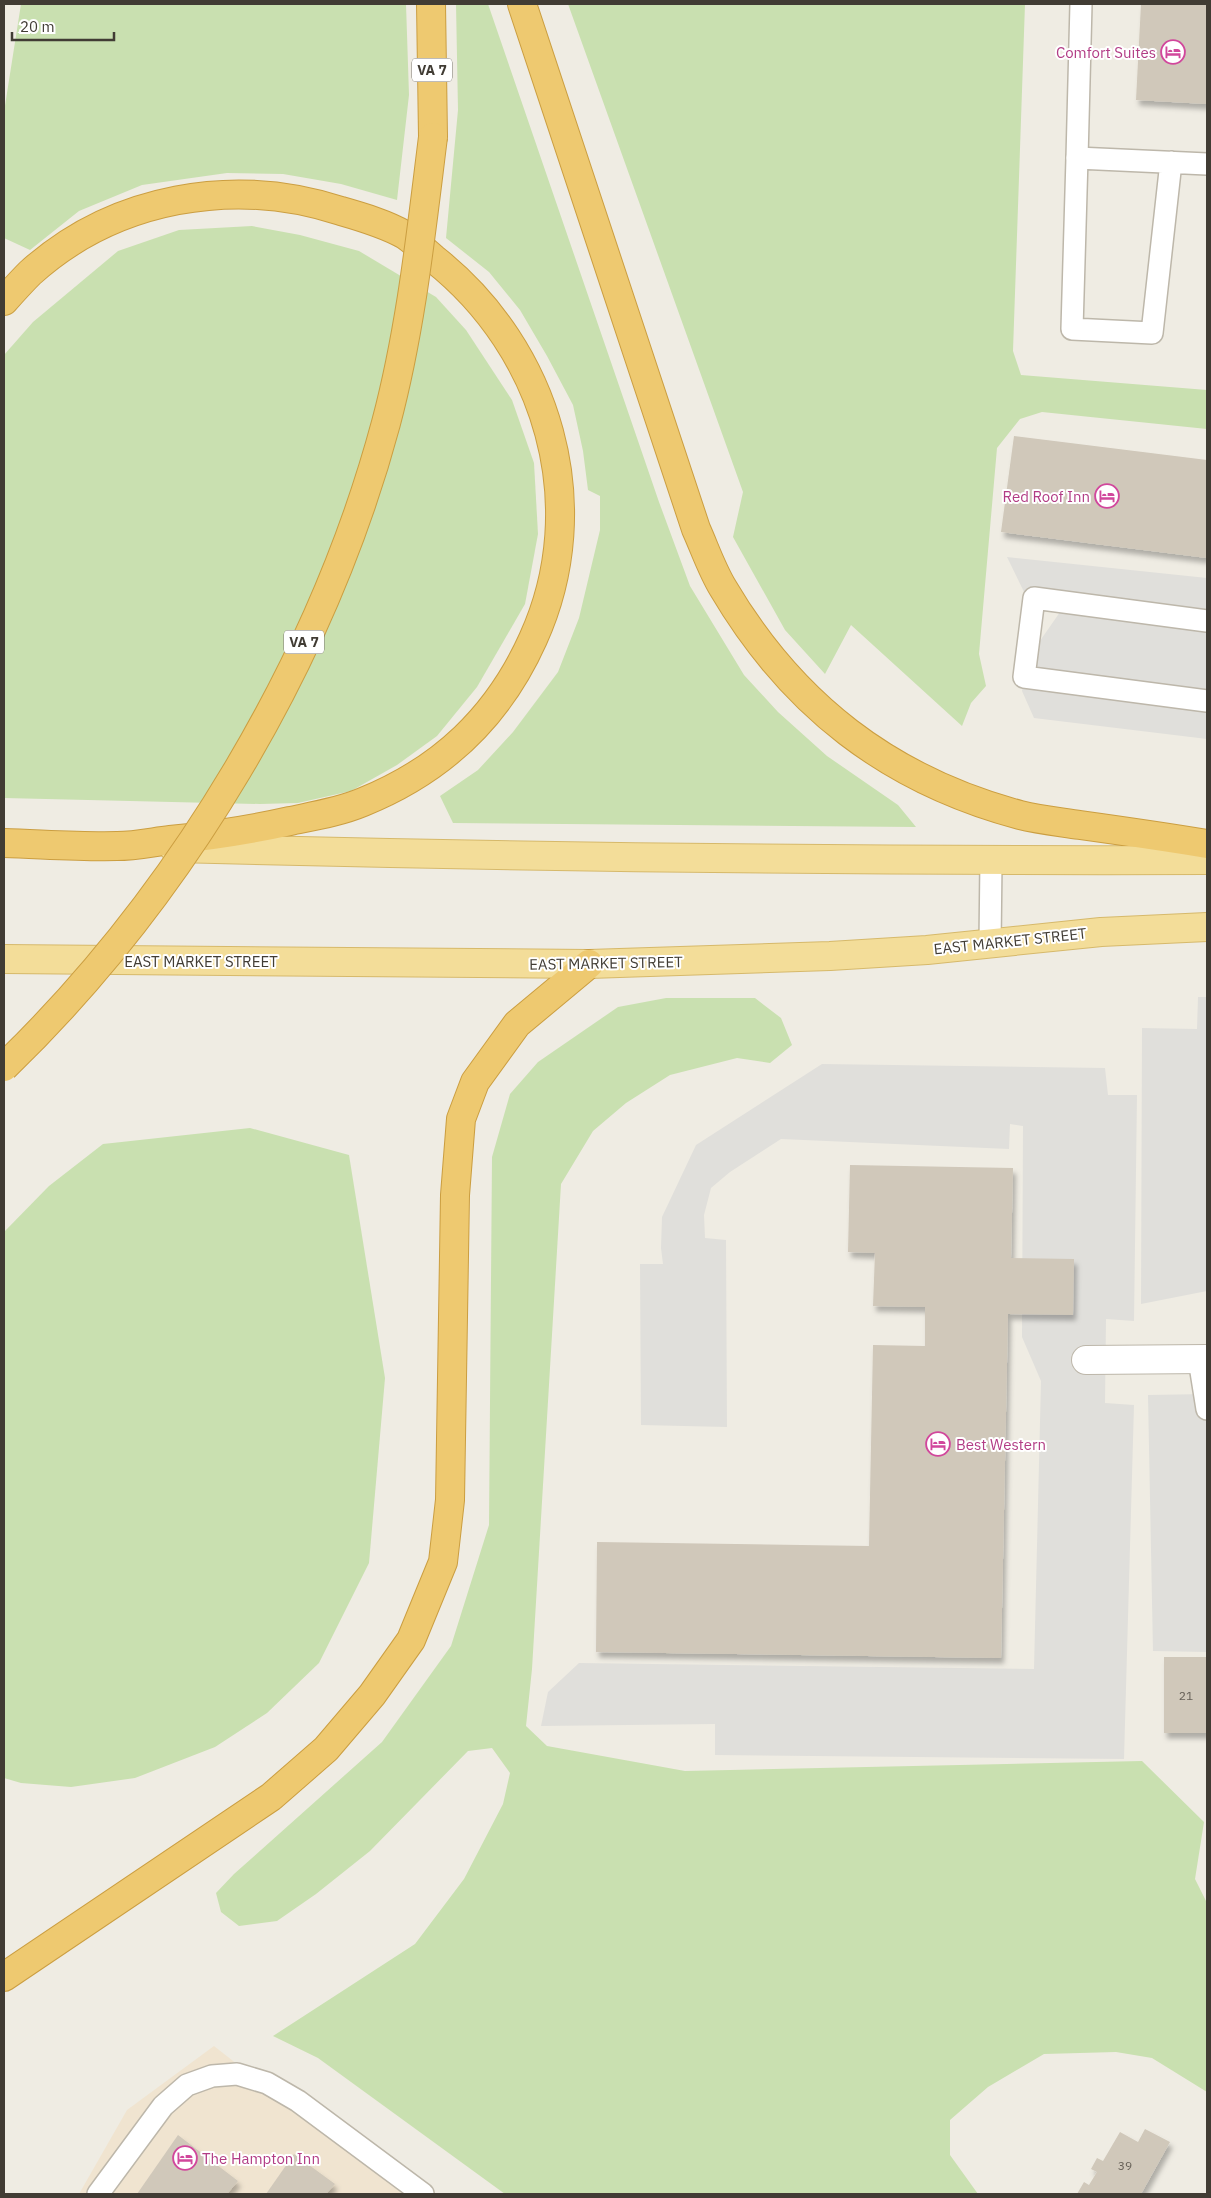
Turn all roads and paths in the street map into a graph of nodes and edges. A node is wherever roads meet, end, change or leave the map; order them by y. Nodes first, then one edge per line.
1 (431, 4) edge
2 (522, 4) edge
3 (1081, 4) edge
4 (1077, 158) junction
5 (1171, 162) junction
6 (1207, 164) edge
7 (4, 301) edge
8 (1207, 621) edge
9 (1207, 701) edge
10 (4, 843) edge
11 (1207, 844) edge
12 (119, 846) junction
13 (1207, 860) edge
14 (991, 861) junction
15 (1207, 926) edge
16 (990, 944) junction
17 (4, 959) edge
18 (588, 964) junction
19 (4, 1067) edge
20 (1203, 1359) edge
21 (1086, 1360) dead end
22 (1207, 1409) edge
23 (4, 1977) edge
24 (98, 2194) edge
25 (423, 2194) edge

1 - 19 highway, VA 7, bridge
2 - 11 highway
3 - 4 lane
4 - 5 lane
4 - 5 lane
5 - 6 lane
7 - 12 highway
8 - 9 lane
10 - 12 highway
12 - 14 main road
13 - 14 main road
14 - 16 lane
15 - 16 main road, EAST MARKET STREET
16 - 18 main road, EAST MARKET STREET
17 - 18 main road, EAST MARKET STREET
18 - 23 highway
20 - 21 street
20 - 22 lane
24 - 25 lane

